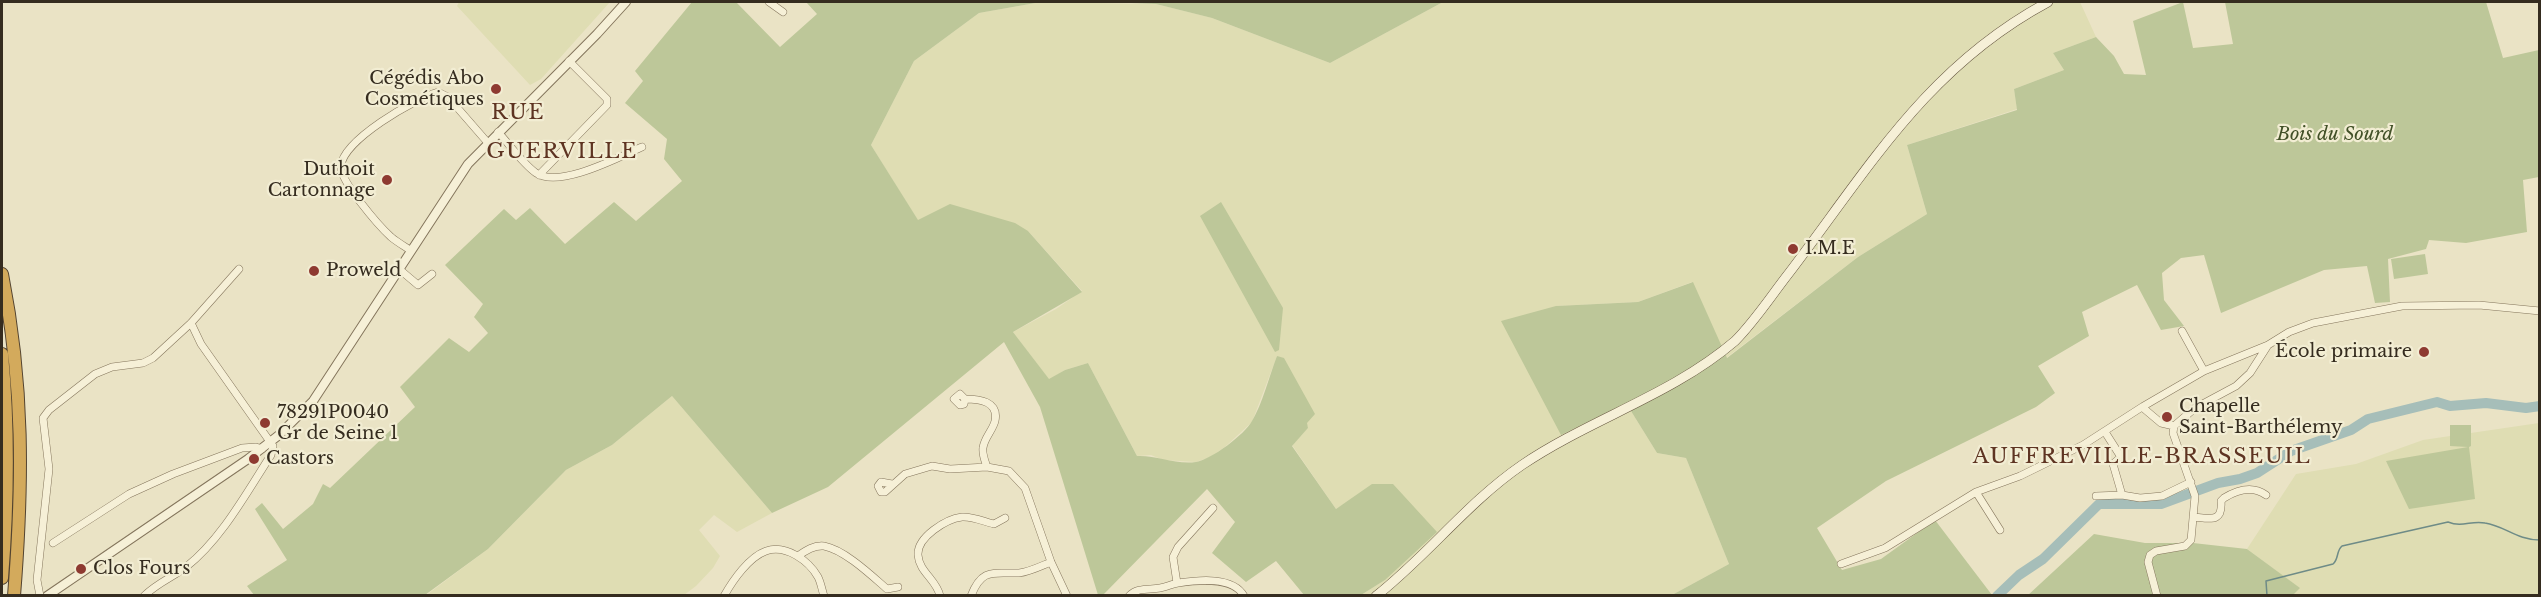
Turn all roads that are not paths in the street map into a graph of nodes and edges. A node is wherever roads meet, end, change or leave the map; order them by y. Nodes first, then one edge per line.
1 (626, 2) edge
2 (769, 2) edge
3 (2048, 2) edge
4 (783, 12) dead end
5 (569, 61) junction
6 (498, 132) junction
7 (488, 143) junction
8 (642, 147) dead end
9 (539, 175) junction
10 (410, 250) junction
11 (239, 269) dead end
12 (399, 269) junction
13 (2, 274) edge
14 (432, 274) dead end
15 (2540, 311) edge
16 (191, 323) junction
17 (2182, 331) dead end
18 (2268, 345) junction
19 (2, 354) edge
20 (2204, 370) junction
21 (965, 399) dead end
22 (2142, 406) junction
23 (2174, 426) junction
24 (2105, 432) junction
25 (271, 443) junction
26 (262, 449) junction
27 (987, 467) junction
28 (892, 484) dead end
29 (2192, 484) junction
30 (1976, 492) junction
31 (2122, 495) junction
32 (2266, 495) dead end
33 (2096, 496) dead end
34 (1213, 508) dead end
35 (2193, 517) junction
36 (1005, 518) dead end
37 (2000, 530) dead end
38 (53, 543) dead end
39 (798, 556) junction
40 (1051, 562) junction
41 (1841, 564) dead end
42 (2, 578) edge
43 (1177, 583) junction
44 (898, 587) dead end
45 (1157, 592) edge
46 (14, 596) edge
47 (40, 596) edge
48 (47, 596) edge
49 (144, 596) edge
50 (724, 596) edge
51 (824, 596) edge
52 (940, 596) edge
53 (971, 596) edge
54 (1067, 596) edge
55 (1129, 596) edge
56 (1244, 596) edge
57 (1376, 596) edge
58 (2157, 596) edge

1 - 5 street
2 - 4 street
3 - 57 main road
5 - 6 street
5 - 9 street
6 - 7 street
6 - 9 street
7 - 10 street
7 - 10 street
8 - 9 street
10 - 12 street
11 - 16 street
12 - 14 street
12 - 25 street
13 - 46 highway
15 - 18 street
16 - 25 street
16 - 47 street
17 - 20 street
18 - 20 street
18 - 23 street
19 - 42 highway
20 - 22 street
21 - 27 street
22 - 23 street
22 - 24 street
23 - 29 street
24 - 30 street
24 - 31 street
25 - 26 street
25 - 49 street
26 - 38 street
26 - 48 street
27 - 28 street
27 - 40 street
29 - 31 street
29 - 35 street
30 - 37 street
30 - 41 street
31 - 33 street
32 - 35 street
34 - 43 street
35 - 58 street
36 - 52 street
39 - 44 street
39 - 50 street
39 - 51 street
40 - 53 street
40 - 54 street
43 - 45 street
43 - 56 street
45 - 55 street

